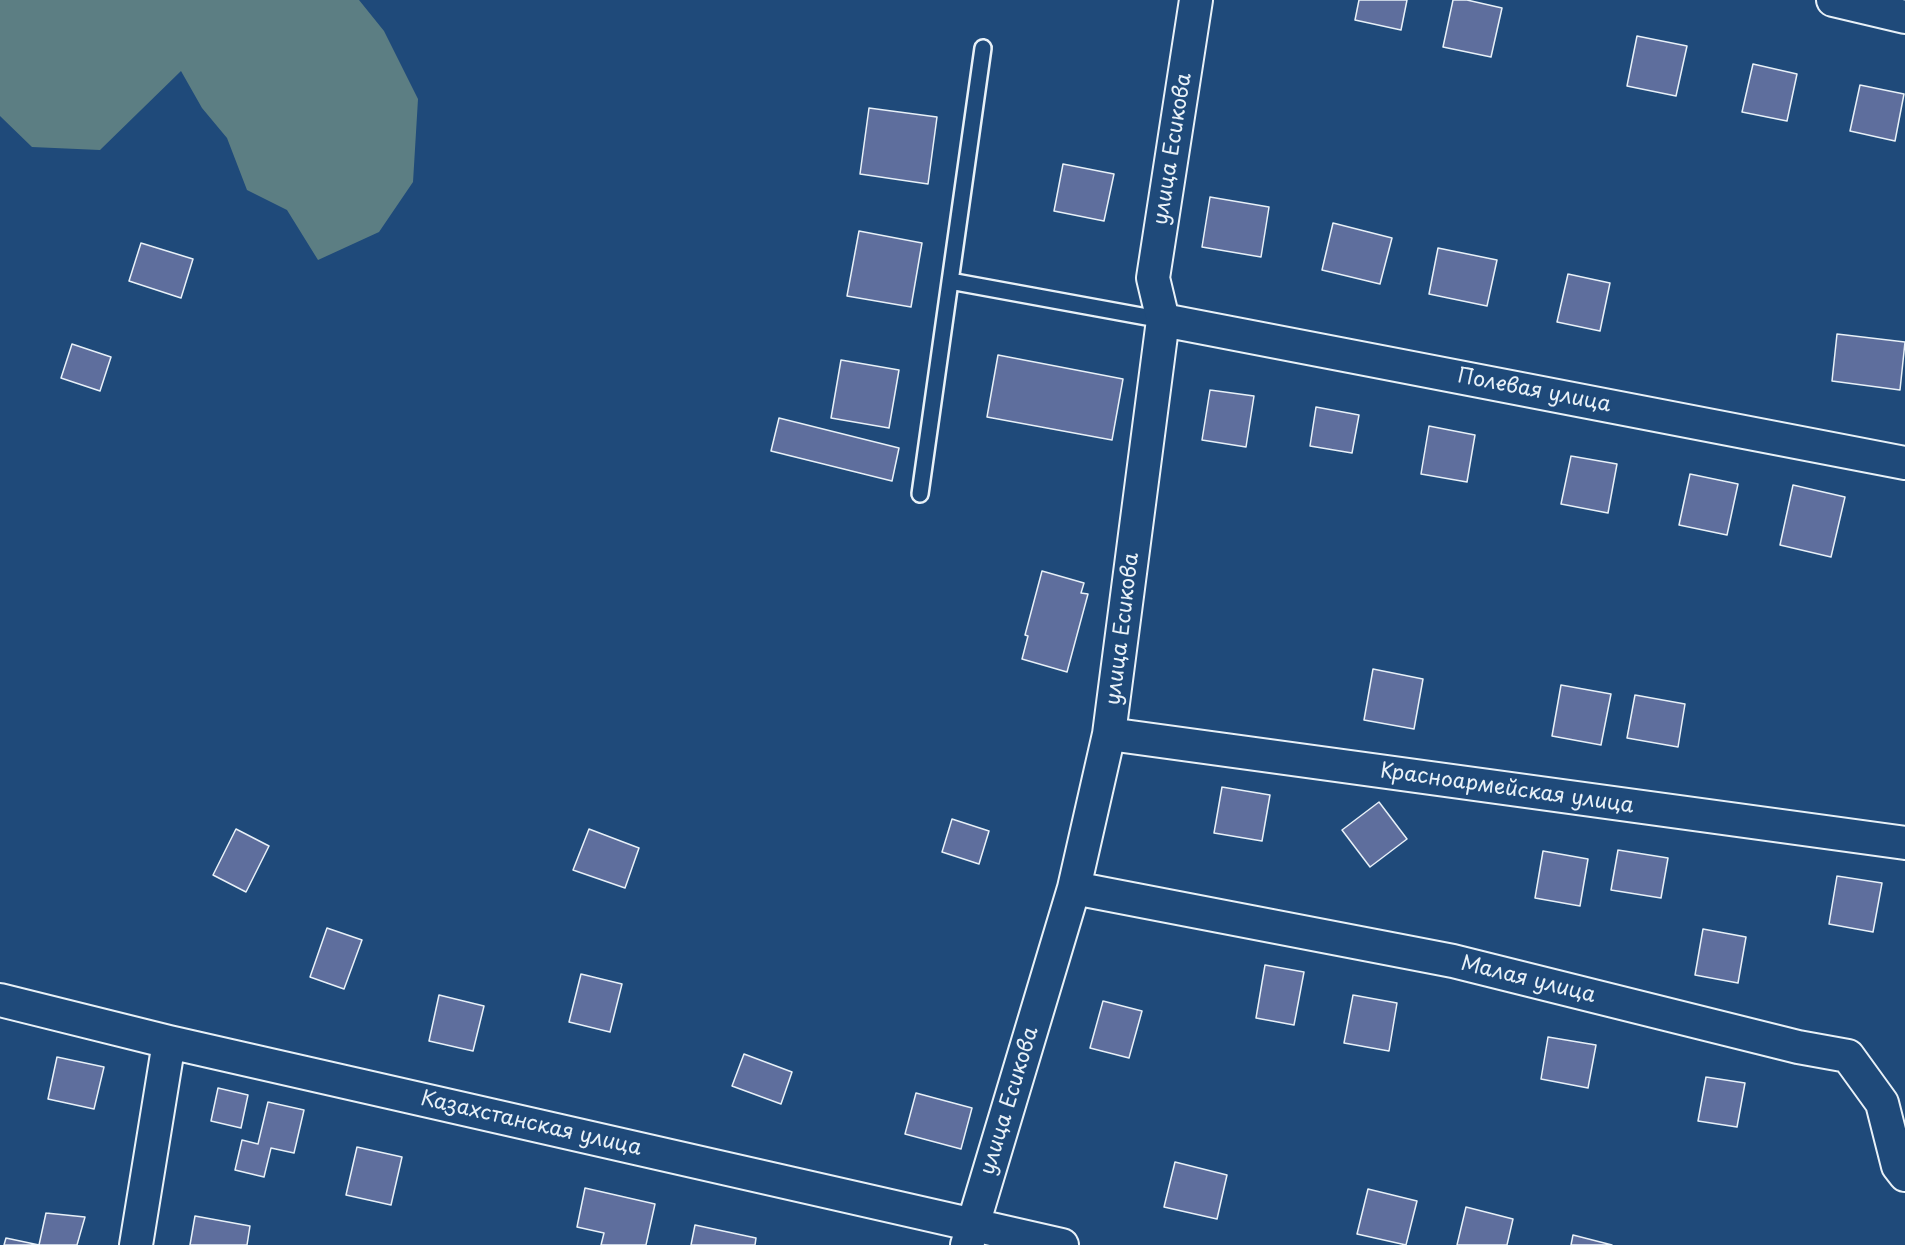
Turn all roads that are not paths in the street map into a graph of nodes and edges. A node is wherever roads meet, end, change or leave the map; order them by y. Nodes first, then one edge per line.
1 (1196, 0) edge
2 (1833, 0) edge
3 (1905, 18) edge
4 (983, 48) dead end
5 (950, 281) junction
6 (1163, 320) junction
7 (1905, 463) edge
8 (920, 494) dead end
9 (1109, 734) junction
10 (1905, 843) edge
11 (1074, 888) junction
12 (0, 1000) edge
13 (169, 1042) junction
14 (1905, 1175) edge
15 (970, 1234) edge
16 (136, 1245) edge
17 (1062, 1245) edge

1 - 6 street, улица Есикова
2 - 3 street
4 - 5 lane
5 - 6 lane
5 - 8 lane
6 - 7 street, Полевая улица
6 - 9 street, улица Есикова
9 - 10 street, Красноармейская улица
9 - 11 street, улица Есикова
11 - 14 street, Малая улица
11 - 15 street, улица Есикова
12 - 13 street, Казахстанская улица
13 - 15 street, Казахстанская улица
13 - 16 street
15 - 17 street, Казахстанская улица

